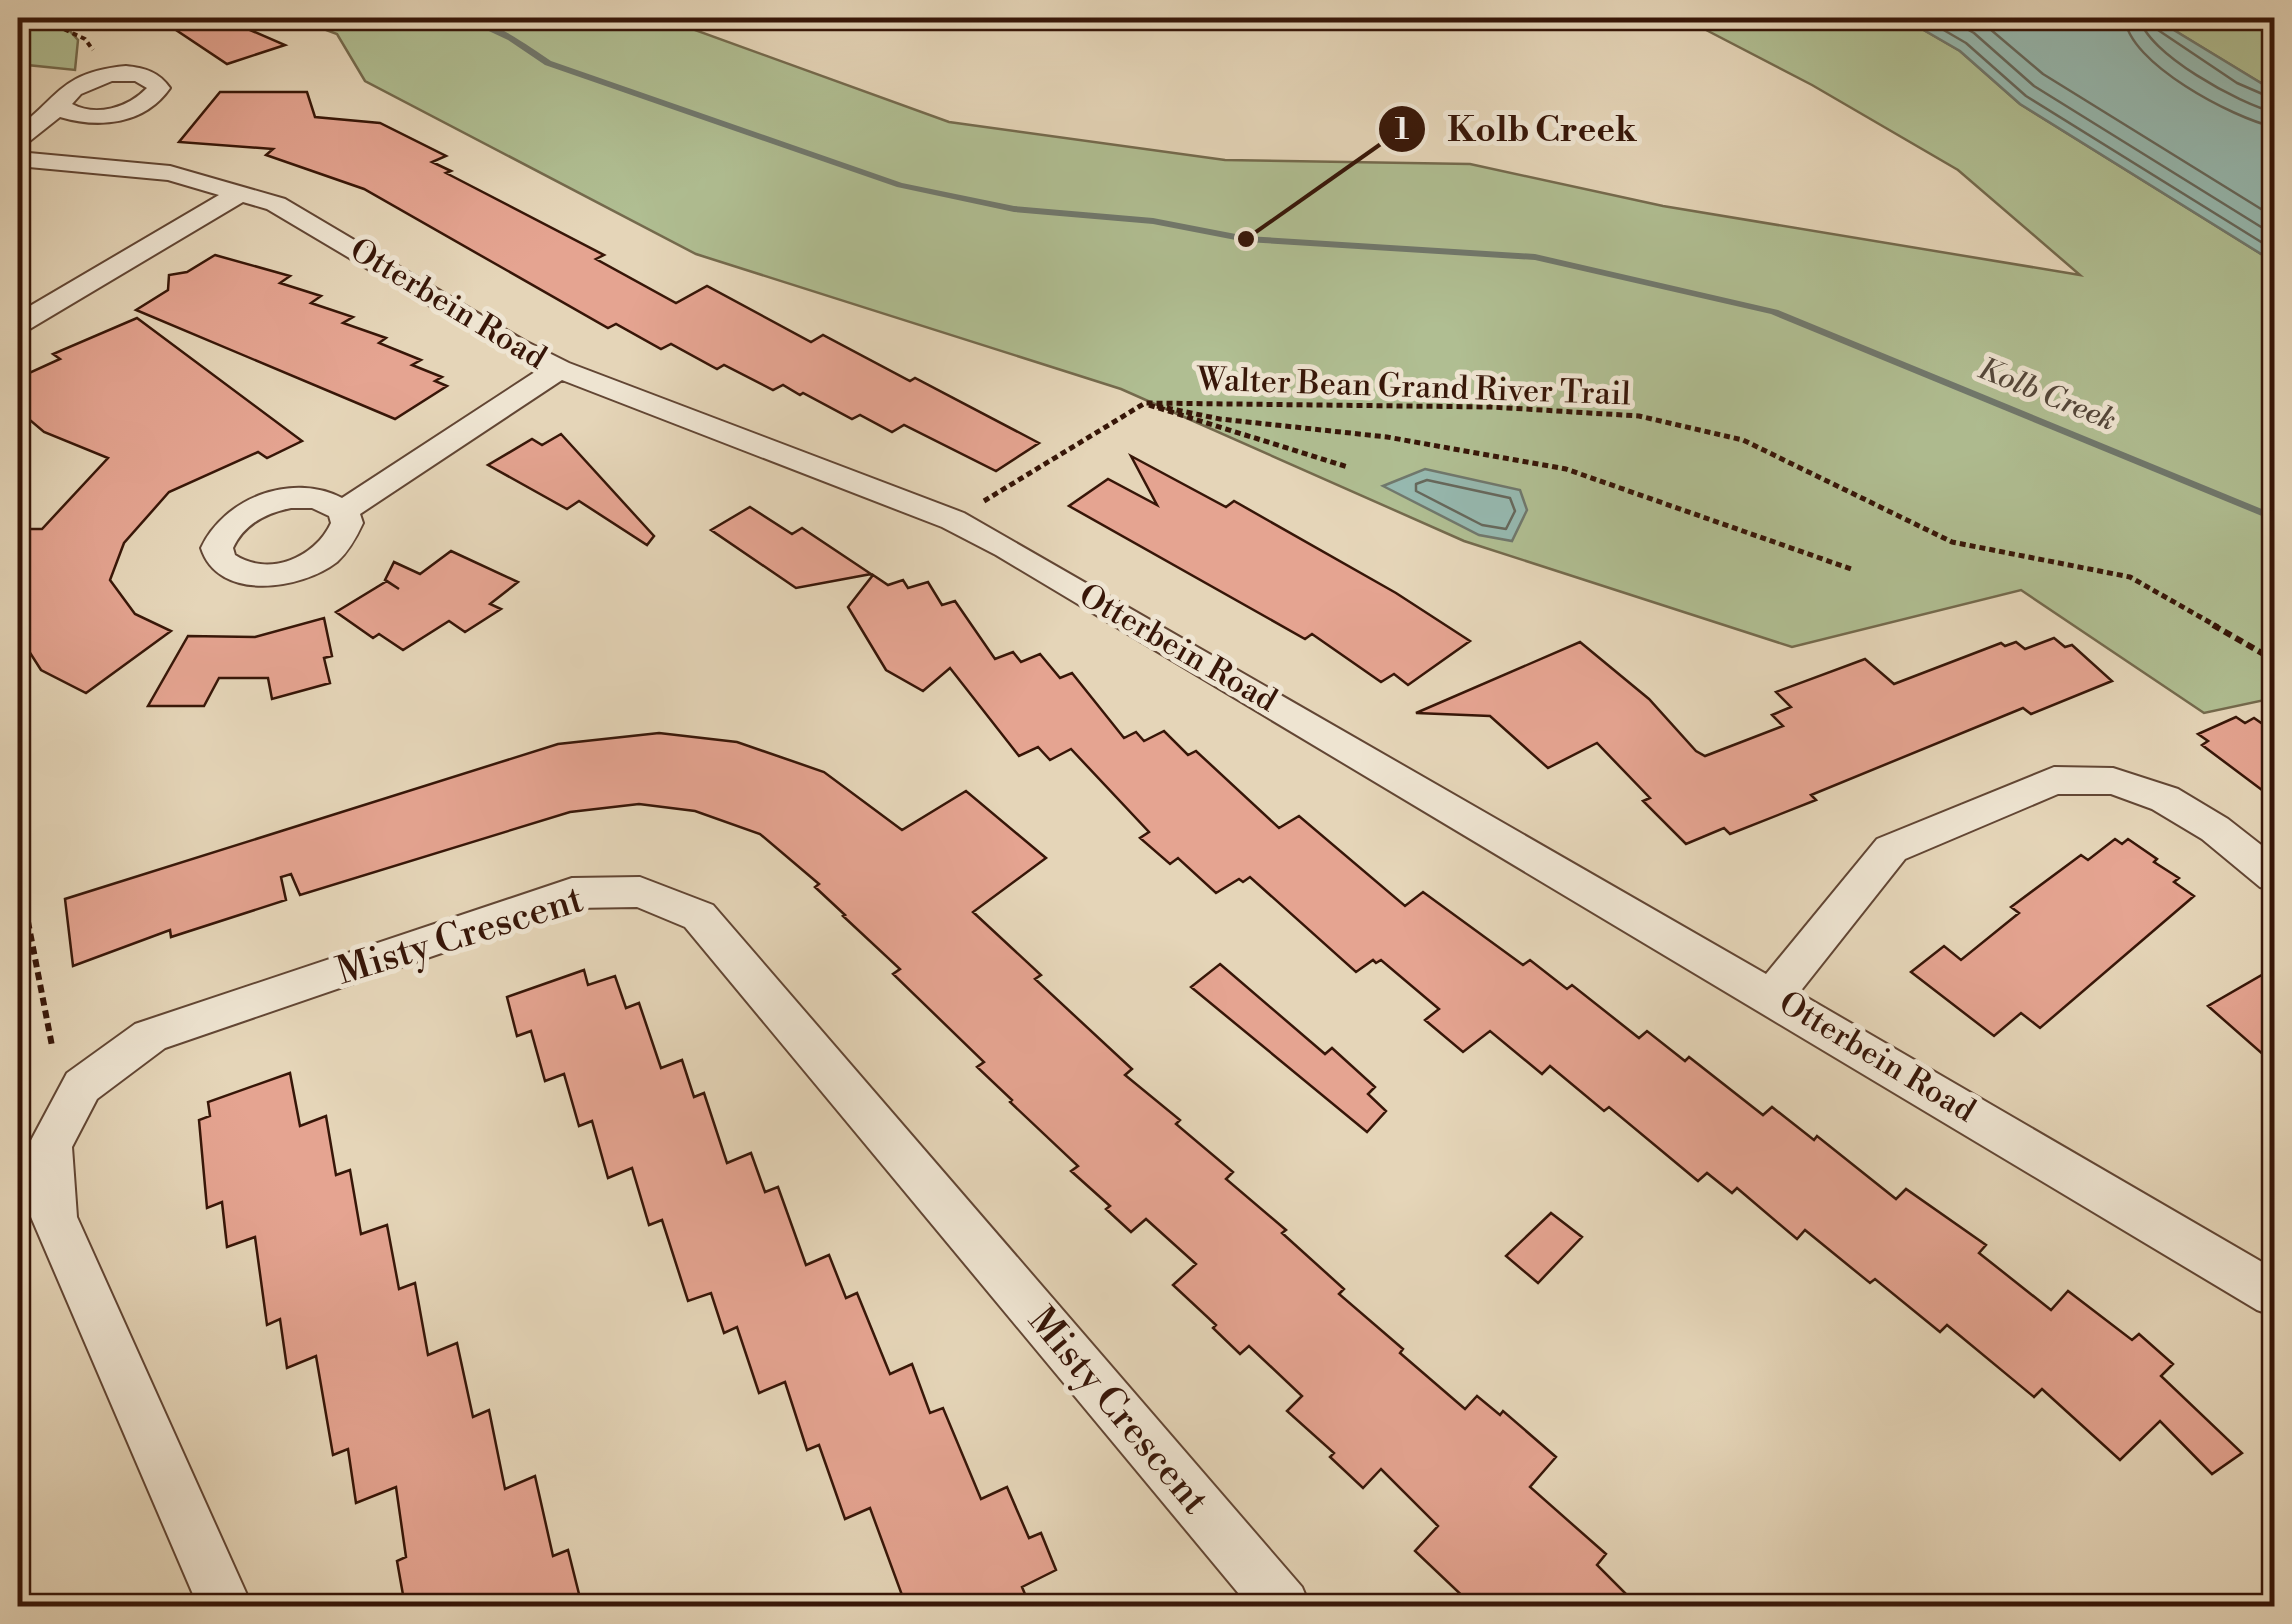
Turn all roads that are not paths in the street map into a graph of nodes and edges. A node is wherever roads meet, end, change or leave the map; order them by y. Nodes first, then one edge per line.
1 (59, 107) junction
2 (18, 139) edge
3 (18, 159) edge
4 (243, 192) junction
5 (18, 324) edge
6 (559, 370) junction
7 (343, 511) dead end
8 (2274, 876) edge
9 (1773, 995) junction
10 (2274, 1294) edge
11 (225, 1606) edge
12 (1283, 1606) edge

1 - 1 street
1 - 2 street
3 - 4 street, Otterbein Road
4 - 5 street
4 - 6 street, Otterbein Road
6 - 7 street
6 - 9 street, Otterbein Road
8 - 9 street
9 - 10 street, Otterbein Road
11 - 12 street, Misty Crescent

